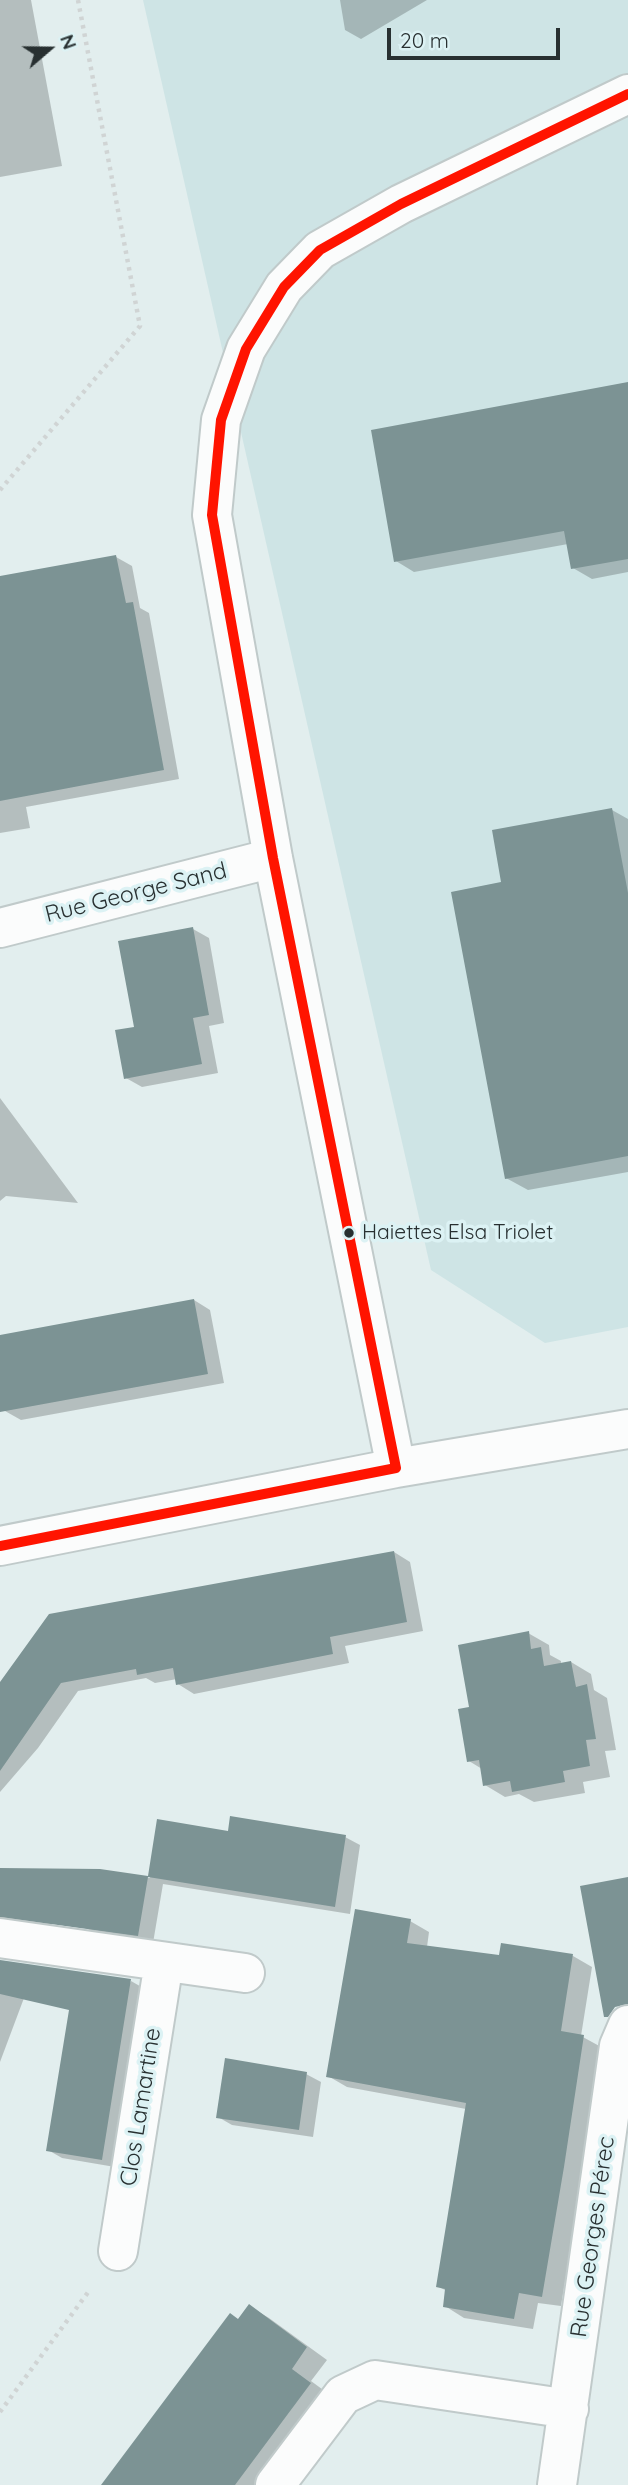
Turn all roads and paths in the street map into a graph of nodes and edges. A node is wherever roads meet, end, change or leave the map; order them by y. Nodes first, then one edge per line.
1 (78, 0) edge
2 (628, 94) edge
3 (0, 490) edge
4 (273, 858) junction
5 (0, 928) edge
6 (628, 1429) edge
7 (396, 1468) junction
8 (0, 1546) edge
9 (0, 1938) edge
10 (164, 1962) junction
11 (245, 1973) dead end
12 (628, 2025) edge
13 (118, 2251) joint
14 (569, 2409) junction
15 (0, 2412) edge
16 (275, 2485) edge
17 (556, 2485) edge

1 - 3 path
2 - 4 street
4 - 5 street, Rue George Sand
4 - 7 street
6 - 7 street
7 - 8 street
9 - 10 street
10 - 11 street
10 - 13 street, Clos Lamartine
12 - 14 street, Rue Georges Pérec
13 - 15 path
14 - 16 street
14 - 17 street, Rue Georges Pérec

